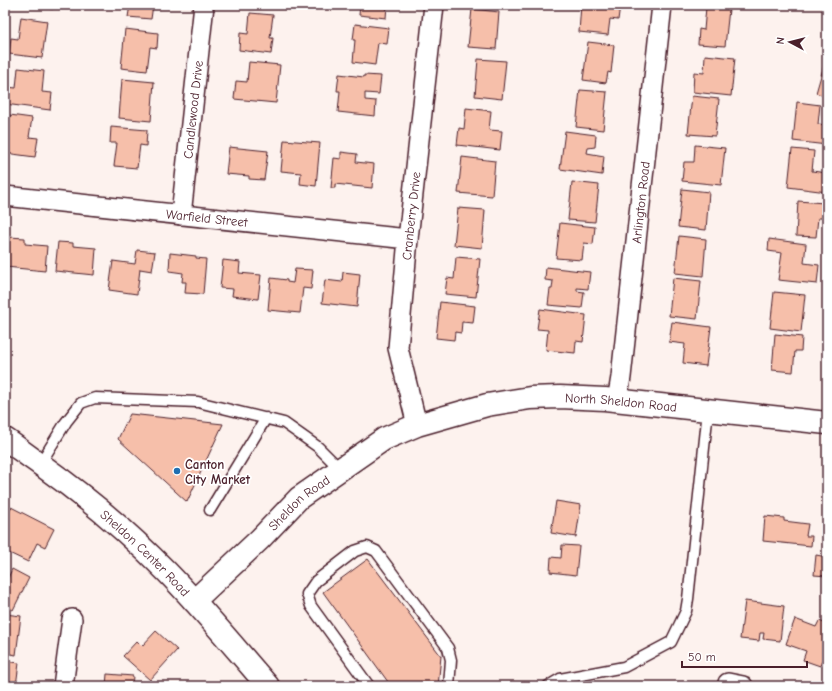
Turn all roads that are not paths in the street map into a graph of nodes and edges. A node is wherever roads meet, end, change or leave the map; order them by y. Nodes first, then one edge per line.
1 (204, 5) edge
2 (434, 5) edge
3 (662, 5) edge
4 (5, 196) edge
5 (182, 215) junction
6 (408, 239) junction
7 (617, 400) junction
8 (708, 410) junction
9 (266, 418) junction
10 (827, 423) edge
11 (418, 425) junction
12 (5, 439) edge
13 (40, 464) junction
14 (340, 469) junction
15 (210, 510) dead end
16 (194, 601) junction
17 (72, 619) dead end
18 (63, 686) edge
19 (268, 686) edge
20 (369, 686) edge
21 (449, 686) edge
22 (548, 686) edge

1 - 5 street, Candlewood Drive
2 - 6 street, Cranberry Drive
3 - 7 street, Arlington Road
4 - 5 street, Warfield Street
5 - 6 street, Warfield Street
6 - 11 street, Cranberry Drive
7 - 8 street, North Sheldon Road
7 - 11 street, North Sheldon Road
8 - 10 street, North Sheldon Road
8 - 22 lane
9 - 13 lane
9 - 14 lane
9 - 15 lane
11 - 14 street, Sheldon Road
12 - 13 street, Sheldon Center Road
13 - 16 street, Sheldon Center Road
14 - 16 street, Sheldon Road
16 - 19 street, Sheldon Center Road
17 - 18 street
20 - 21 lane

